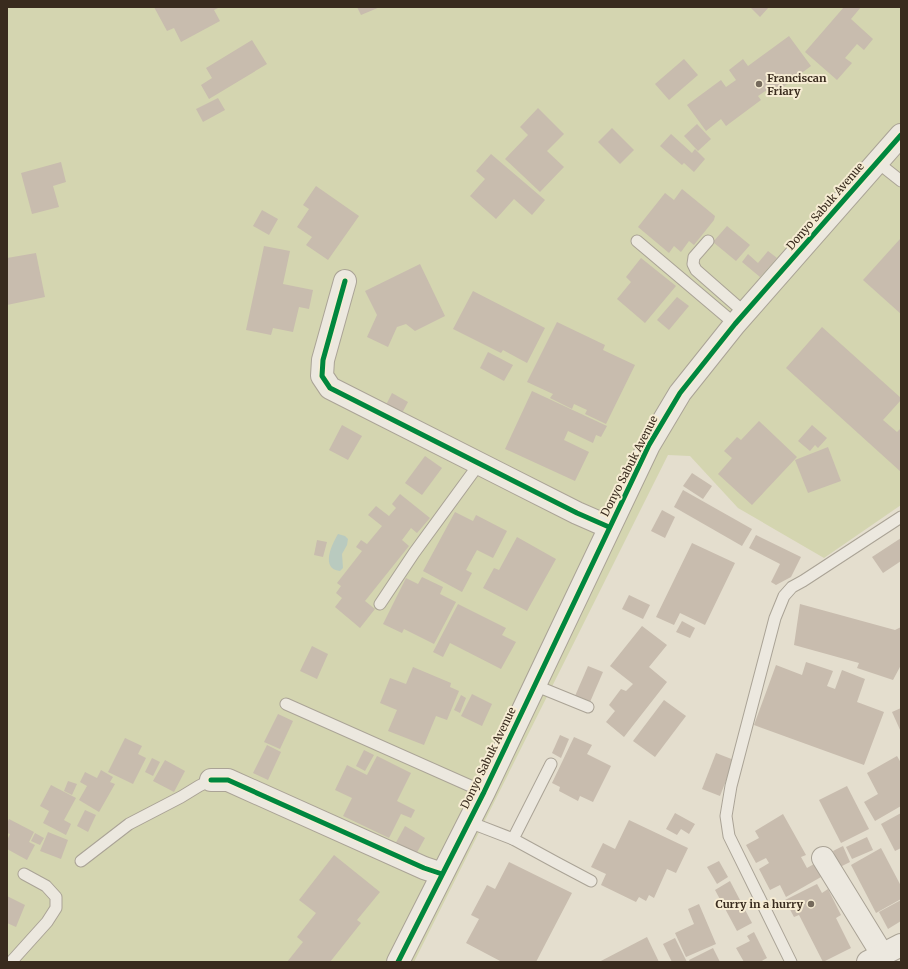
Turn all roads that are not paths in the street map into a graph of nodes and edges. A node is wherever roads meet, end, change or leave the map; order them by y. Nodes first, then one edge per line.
1 (901, 135) edge
2 (877, 162) junction
3 (901, 181) edge
4 (638, 241) dead end
5 (708, 241) dead end
6 (345, 281) dead end
7 (740, 318) junction
8 (479, 464) junction
9 (901, 517) edge
10 (609, 527) junction
11 (380, 604) dead end
12 (534, 685) junction
13 (286, 704) dead end
14 (588, 707) dead end
15 (551, 764) dead end
16 (211, 780) joint
17 (484, 792) junction
18 (468, 822) junction
19 (513, 839) junction
20 (823, 858) dead end
21 (81, 861) dead end
22 (24, 874) dead end
23 (442, 874) junction
24 (591, 881) dead end
25 (901, 945) edge
26 (875, 958) edge
27 (11, 962) edge
28 (398, 962) edge
29 (791, 962) edge

1 - 2 street, Donyo Sabuk Avenue
2 - 3 lane
2 - 7 street, Donyo Sabuk Avenue
4 - 7 lane
5 - 7 lane
6 - 8 street
7 - 10 street, Donyo Sabuk Avenue
8 - 10 street
8 - 11 lane
9 - 29 lane
10 - 12 street, Donyo Sabuk Avenue
12 - 14 lane
12 - 17 street, Donyo Sabuk Avenue
13 - 17 lane
15 - 19 lane
16 - 21 lane
16 - 23 street
17 - 18 street, Donyo Sabuk Avenue
18 - 19 lane
18 - 23 street, Donyo Sabuk Avenue
19 - 24 lane
20 - 26 street
22 - 27 lane
23 - 28 street, Donyo Sabuk Avenue
25 - 26 street

